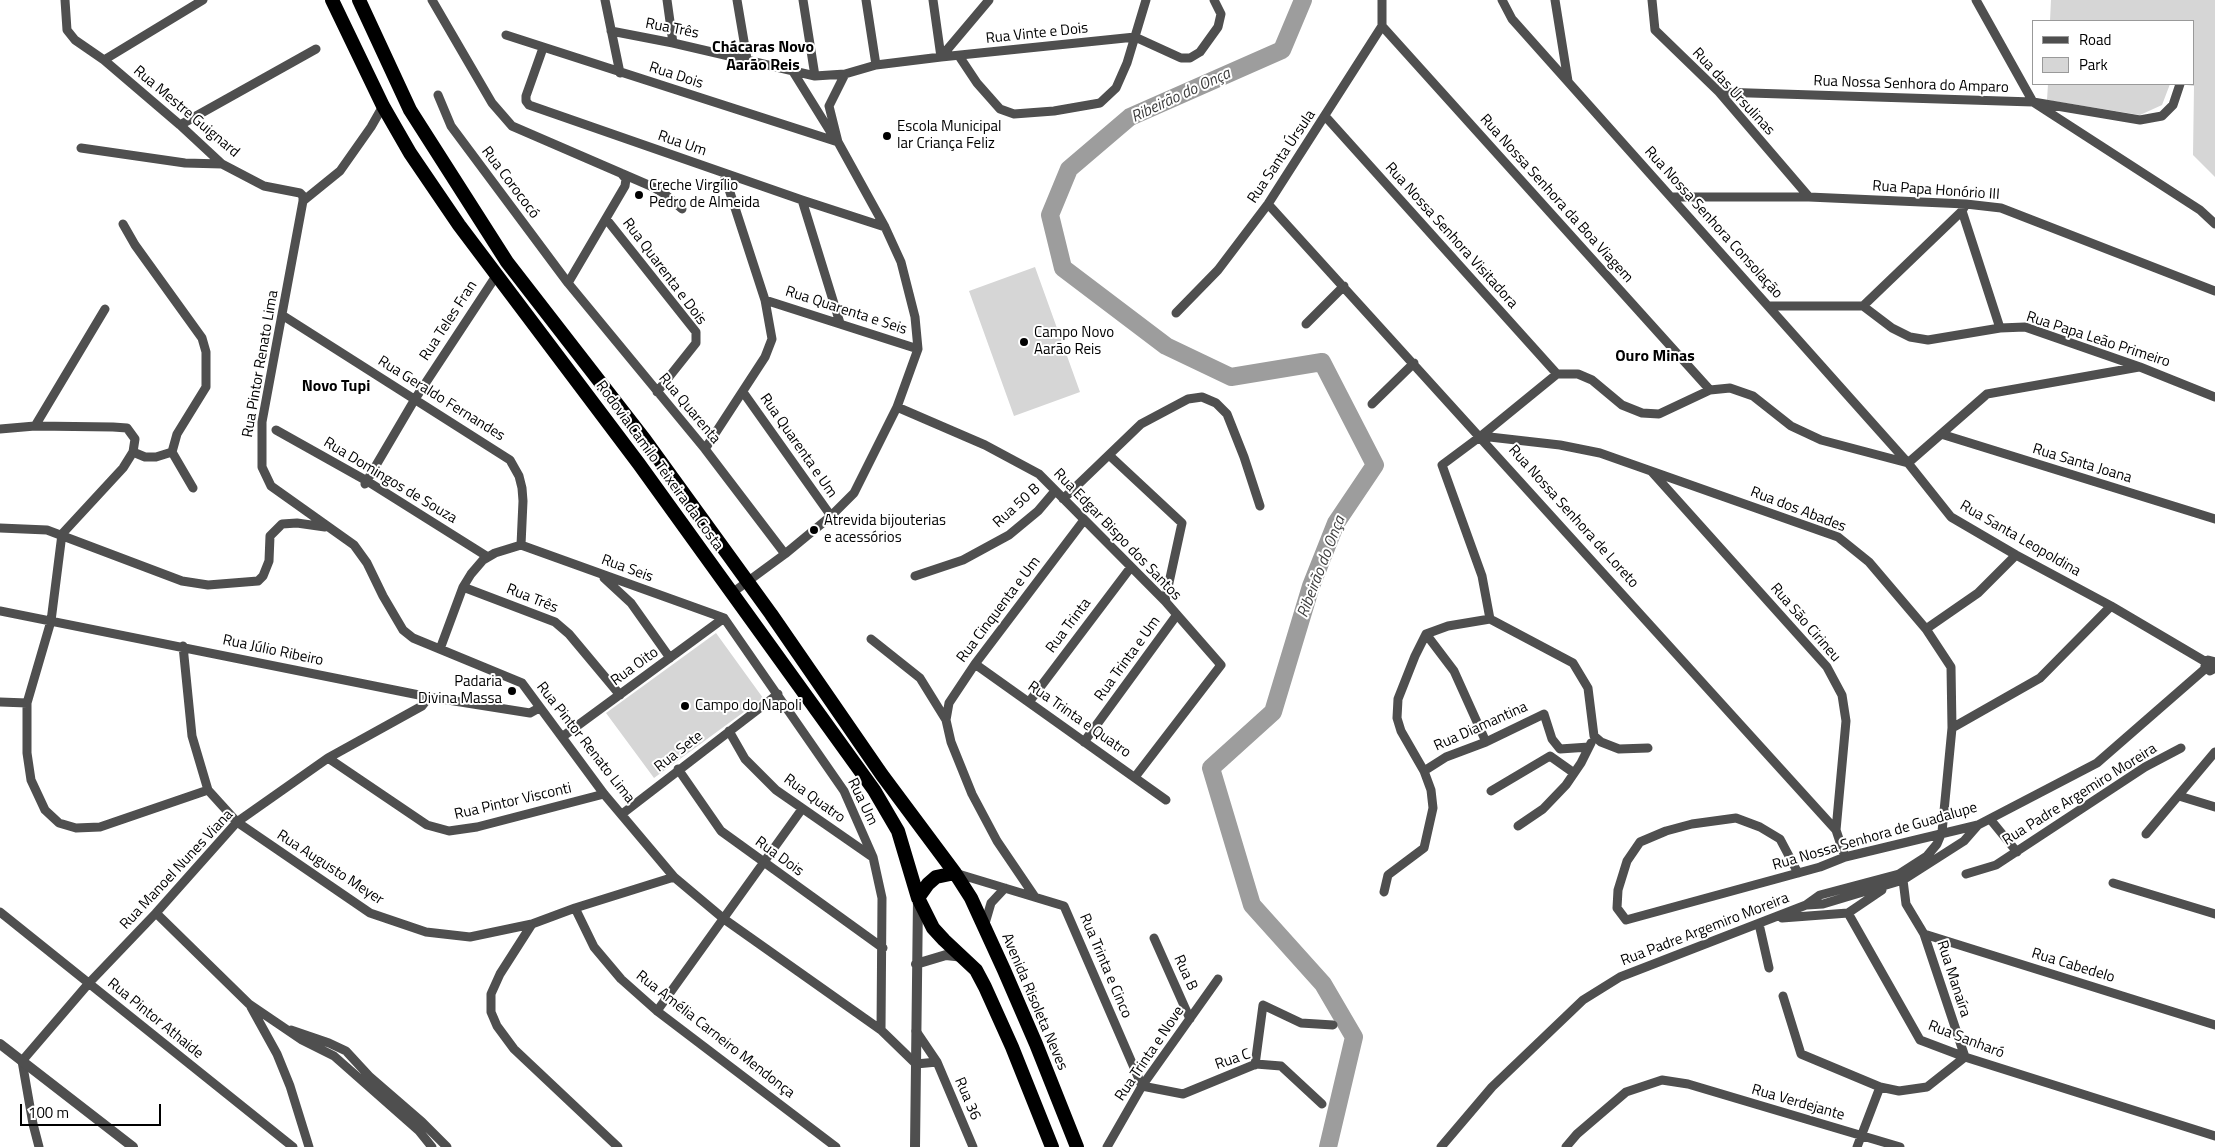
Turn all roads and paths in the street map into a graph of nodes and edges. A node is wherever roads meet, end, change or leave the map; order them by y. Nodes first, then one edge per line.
1 (66, 0) edge
2 (203, 0) edge
3 (332, 0) edge
4 (359, 0) edge
5 (432, 0) edge
6 (605, 0) edge
7 (667, 0) edge
8 (737, 0) edge
9 (803, 0) edge
10 (866, 0) edge
11 (933, 0) edge
12 (989, 0) edge
13 (1146, 0) edge
14 (1214, 0) edge
15 (1382, 0) edge
16 (1502, 0) edge
17 (1554, 0) edge
18 (1652, 0) edge
19 (1976, 0) edge
20 (1382, 26) junction
21 (611, 32) junction
22 (506, 34) dead end
23 (1135, 37) junction
24 (673, 42) junction
25 (543, 48) junction
26 (316, 49) dead end
27 (959, 56) junction
28 (941, 57) junction
29 (747, 59) junction
30 (104, 60) junction
31 (876, 65) junction
32 (792, 70) junction
33 (620, 73) junction
34 (845, 74) junction
35 (815, 76) junction
36 (1568, 82) junction
37 (2180, 85) edge
38 (1719, 92) junction
39 (438, 95) dead end
40 (2033, 102) junction
41 (383, 106) junction
42 (1325, 116) junction
43 (180, 124) junction
44 (838, 142) junction
45 (81, 148) dead end
46 (222, 164) junction
47 (622, 173) junction
48 (724, 174) junction
49 (1671, 197) junction
50 (1809, 197) junction
51 (802, 200) junction
52 (303, 201) junction
53 (1268, 204) junction
54 (1964, 208) junction
55 (682, 209) dead end
56 (607, 220) junction
57 (123, 224) dead end
58 (2215, 224) edge
59 (885, 227) junction
60 (496, 276) junction
61 (568, 283) junction
62 (1344, 286) junction
63 (2215, 291) edge
64 (765, 300) junction
65 (1769, 306) junction
66 (1863, 306) junction
67 (105, 309) dead end
68 (1176, 313) dead end
69 (282, 315) junction
70 (840, 323) junction
71 (1306, 324) dead end
72 (2000, 328) junction
73 (918, 349) junction
74 (1414, 363) junction
75 (2140, 367) junction
76 (1556, 374) junction
77 (1710, 390) junction
78 (657, 392) junction
79 (743, 392) junction
80 (2215, 397) edge
81 (415, 399) junction
82 (1372, 404) dead end
83 (897, 407) junction
84 (35, 426) junction
85 (270, 426) junction
86 (0, 429) edge
87 (1941, 434) junction
88 (1481, 436) junction
89 (705, 449) junction
90 (133, 452) junction
91 (172, 452) junction
92 (1109, 455) junction
93 (1908, 463) junction
94 (1651, 471) junction
95 (365, 483) junction
96 (193, 488) dead end
97 (1055, 491) junction
98 (1063, 500) junction
99 (1260, 506) dead end
100 (831, 516) junction
101 (2215, 519) edge
102 (1084, 520) junction
103 (0, 528) edge
104 (334, 530) junction
105 (62, 534) junction
106 (521, 545) junction
107 (785, 554) junction
108 (2016, 555) junction
109 (488, 557) junction
110 (1131, 567) junction
111 (596, 573) junction
112 (915, 576) dead end
113 (747, 581) junction
114 (463, 587) junction
115 (732, 594) junction
116 (1164, 601) junction
117 (2111, 606) junction
118 (0, 611) edge
119 (1176, 616) junction
120 (724, 618) junction
121 (1490, 619) junction
122 (51, 622) junction
123 (1926, 628) junction
124 (1426, 634) junction
125 (872, 638) dead end
126 (183, 646) junction
127 (440, 649) junction
128 (670, 658) junction
129 (975, 664) junction
130 (2212, 664) edge
131 (778, 694) junction
132 (620, 695) junction
133 (429, 697) junction
134 (0, 702) edge
135 (1029, 702) junction
136 (27, 703) junction
137 (539, 708) junction
138 (946, 720) junction
139 (1952, 728) junction
140 (729, 731) junction
141 (1594, 736) junction
142 (562, 737) junction
143 (1084, 742) junction
144 (1486, 742) junction
145 (1589, 747) junction
146 (1648, 748) dead end
147 (2182, 748) dead end
148 (2215, 752) edge
149 (328, 758) junction
150 (678, 769) junction
151 (1424, 772) junction
152 (1574, 773) junction
153 (1135, 777) junction
154 (208, 790) junction
155 (1491, 791) dead end
156 (604, 794) junction
157 (2179, 796) junction
158 (1166, 800) dead end
159 (2215, 807) edge
160 (802, 808) junction
161 (622, 814) junction
162 (1990, 819) junction
163 (236, 822) junction
164 (1978, 825) junction
165 (1518, 826) dead end
166 (1836, 830) junction
167 (1942, 832) junction
168 (2146, 834) dead end
169 (2017, 852) junction
170 (873, 857) junction
171 (1845, 857) junction
172 (762, 862) junction
173 (955, 873) junction
174 (1798, 873) junction
175 (1966, 874) dead end
176 (674, 877) junction
177 (1903, 880) junction
178 (2113, 884) dead end
179 (1886, 886) junction
180 (1005, 888) junction
181 (1384, 892) dead end
182 (1036, 897) junction
183 (918, 898) junction
184 (1806, 905) junction
185 (575, 908) junction
186 (0, 912) edge
187 (156, 913) junction
188 (1848, 913) junction
189 (2215, 914) edge
190 (724, 919) junction
191 (1770, 919) junction
192 (532, 924) junction
193 (1759, 924) junction
194 (984, 926) junction
195 (1924, 934) junction
196 (1154, 938) dead end
197 (883, 948) junction
198 (964, 957) junction
199 (916, 964) junction
200 (1769, 968) dead end
201 (1218, 979) dead end
202 (89, 983) junction
203 (1782, 996) dead end
204 (249, 1004) junction
205 (657, 1011) junction
206 (1190, 1019) junction
207 (1333, 1025) dead end
208 (2215, 1025) edge
209 (284, 1028) junction
210 (881, 1030) junction
211 (916, 1031) junction
212 (0, 1044) edge
213 (1965, 1057) junction
214 (22, 1061) junction
215 (937, 1062) junction
216 (916, 1064) junction
217 (1255, 1065) junction
218 (1142, 1086) junction
219 (1880, 1086) junction
220 (1322, 1104) dead end
221 (1860, 1135) junction
222 (2215, 1136) edge
223 (39, 1147) edge
224 (133, 1147) edge
225 (293, 1147) edge
226 (309, 1147) edge
227 (432, 1147) edge
228 (447, 1147) edge
229 (618, 1147) edge
230 (836, 1147) edge
231 (915, 1147) edge
232 (973, 1147) edge
233 (1052, 1147) edge
234 (1077, 1147) edge
235 (1107, 1147) edge
236 (1442, 1147) edge
237 (1566, 1147) edge
238 (1857, 1147) edge
239 (1900, 1147) edge

1 - 30 street, Rua Mestre Guignard
2 - 30 street
3 - 41 highway, Rodovia Camilo Teixeira da Costa
4 - 113 highway, Rodovia Camilo Teixeira da Costa
5 - 47 street
6 - 21 street
7 - 24 street
8 - 29 street
9 - 35 street
10 - 31 street
11 - 28 street
12 - 28 street
13 - 23 street
14 - 23 street
15 - 20 street
16 - 36 street, Rua Nossa Senhora Consolação
17 - 36 street
18 - 38 street, Rua das Ursulinas
19 - 40 street
20 - 42 street, Rua Santa Úrsula
20 - 77 street, Rua Nossa Senhora da Boa Viagem
21 - 24 street, Rua Três
21 - 33 street
22 - 25 street, Rua Dois
23 - 27 street, Rua Vinte e Dois
23 - 27 street
24 - 29 street, Rua Três
25 - 33 street, Rua Dois
25 - 48 street, Rua Um
26 - 43 street
27 - 28 street, Rua Vinte e Dois
28 - 31 street, Rua Vinte e Dois
29 - 32 street, Rua Três
30 - 43 street, Rua Mestre Guignard
31 - 34 street, Rua Três
32 - 35 street, Rua Três
32 - 44 street
33 - 44 street, Rua Dois
34 - 35 street, Rua Três
34 - 44 street
36 - 49 street, Rua Nossa Senhora Consolação
37 - 40 street, Rua Nossa Senhora do Amparo
38 - 40 street, Rua Nossa Senhora do Amparo
38 - 50 street, Rua das Ursulinas
39 - 61 street, Rua Corococó
40 - 58 street
41 - 52 street
41 - 60 highway, Rodovia Camilo Teixeira da Costa
42 - 53 street, Rua Santa Úrsula
42 - 76 street, Rua Nossa Senhora Visitadora
43 - 46 street, Rua Mestre Guignard
44 - 59 street
45 - 46 street
46 - 52 street, Rua Mestre Guignard
47 - 55 street
47 - 56 street
48 - 51 street, Rua Um
48 - 64 street
49 - 50 street, Rua Papa Honório III
49 - 65 street, Rua Nossa Senhora Consolação
50 - 54 street, Rua Papa Honório III
51 - 59 street, Rua Um
51 - 70 street
52 - 69 street, Rua Pintor Renato Lima
53 - 62 street, Rua Nossa Senhora de Loreto
53 - 68 street, Rua Santa Úrsula
54 - 63 street, Rua Papa Honório III
54 - 66 street
54 - 72 street
56 - 61 street
56 - 78 street, Rua Quarenta e Dois
57 - 91 street
59 - 73 street
60 - 81 street, Rua Teles Fran
60 - 115 highway, Rodovia Camilo Teixeira da Costa
61 - 78 street, Rua Quarenta
62 - 71 street
62 - 74 street, Rua Nossa Senhora de Loreto
64 - 70 street, Rua Quarenta e Seis
64 - 79 street
65 - 66 street
65 - 93 street, Rua Nossa Senhora Consolação
66 - 72 street, Rua Papa Leão Primeiro
67 - 84 street
69 - 81 street, Rua Geraldo Fernandes
69 - 85 street, Rua Pintor Renato Lima
70 - 73 street, Rua Quarenta e Seis
72 - 75 street, Rua Papa Leão Primeiro
73 - 83 street
74 - 82 street
74 - 88 street, Rua Nossa Senhora de Loreto
75 - 80 street, Rua Papa Leão Primeiro
75 - 87 street
76 - 77 street
76 - 88 street
77 - 93 street
78 - 89 street, Rua Quarenta
79 - 89 street
79 - 100 street, Rua Quarenta e Um
81 - 95 street, Rua Teles Fran
81 - 106 street, Rua Geraldo Fernandes
83 - 97 street, Rua Edgar Bispo dos Santos
83 - 100 street
84 - 86 street
84 - 90 street
85 - 95 street, Rua Domingos de Souza
85 - 104 street, Rua Pintor Renato Lima
87 - 93 street
87 - 101 street, Rua Santa Joana
88 - 94 street, Rua dos Abades
88 - 121 street
88 - 166 street, Rua Nossa Senhora de Loreto
89 - 107 street, Rua Quarenta
90 - 91 street
90 - 105 street
91 - 96 street
92 - 98 street, Rua 50 B
92 - 99 street, Rua 50 B
92 - 116 street
93 - 108 street, Rua Santa Leopoldina
94 - 123 street, Rua dos Abades
94 - 166 street, Rua São Cirineu
95 - 109 street, Rua Domingos de Souza
97 - 98 street, Rua Edgar Bispo dos Santos
97 - 112 street, Rua 50 B
98 - 102 street, Rua Edgar Bispo dos Santos
100 - 107 street
102 - 110 street, Rua Edgar Bispo dos Santos
102 - 129 street, Rua Cinquenta e Um
103 - 105 street
104 - 105 street
104 - 127 street, Rua Pintor Renato Lima
105 - 122 street
106 - 109 street
106 - 111 street, Rua Seis
107 - 113 street
108 - 117 street, Rua Santa Leopoldina
108 - 123 street
109 - 114 street
110 - 116 street, Rua Edgar Bispo dos Santos
110 - 135 street, Rua Trinta
111 - 120 street, Rua Seis
111 - 128 street
113 - 115 street
113 - 173 highway, Rodovia Camilo Teixeira da Costa
114 - 127 street
114 - 132 street, Rua Três
115 - 183 highway, Rodovia Camilo Teixeira da Costa
116 - 119 street, Rua Edgar Bispo dos Santos
117 - 130 street, Rua Santa Leopoldina
117 - 139 street
118 - 122 street, Rua Júlio Ribeiro
119 - 143 street, Rua Trinta e Um
119 - 153 street, Rua Edgar Bispo dos Santos
120 - 128 street, Rua Oito
120 - 131 street, Rua Um
121 - 124 street
121 - 141 street
122 - 126 street, Rua Júlio Ribeiro
122 - 136 street
123 - 139 street, Rua dos Abades
124 - 144 street
124 - 151 street
125 - 138 street
126 - 133 street, Rua Júlio Ribeiro
126 - 154 street
127 - 137 street, Rua Pintor Renato Lima
128 - 132 street, Rua Oito
129 - 135 street, Rua Trinta e Quatro
129 - 138 street, Rua Cinquenta e Um
130 - 162 street, Rua Nossa Senhora de Guadalupe
131 - 140 street, Rua Sete
131 - 170 street, Rua Um
132 - 142 street, Rua Oito
133 - 137 street, Rua Júlio Ribeiro
133 - 149 street, Rua Manoel Nunes Viana
134 - 136 street
135 - 143 street, Rua Trinta e Quatro
136 - 154 street
137 - 142 street, Rua Pintor Renato Lima
138 - 182 street
139 - 167 street, Rua dos Abades
140 - 150 street, Rua Sete
140 - 160 street, Rua Quatro
141 - 145 street
141 - 146 street
142 - 156 street, Rua Pintor Renato Lima
143 - 153 street, Rua Trinta e Quatro
144 - 145 street, Rua Diamantina
144 - 151 street, Rua Diamantina
145 - 152 street
147 - 169 street, Rua Padre Argemiro Moreira
148 - 157 street
149 - 156 street, Rua Pintor Visconti
149 - 163 street, Rua Manoel Nunes Viana
150 - 161 street, Rua Sete
150 - 172 street, Rua Dois
151 - 181 street
152 - 155 street
152 - 165 street
153 - 158 street, Rua Trinta e Quatro
154 - 163 street, Rua Augusto Meyer
156 - 161 street, Rua Pintor Renato Lima
157 - 159 street
157 - 168 street
160 - 170 street, Rua Quatro
160 - 172 street
161 - 176 street, Rua Pintor Renato Lima
162 - 164 street, Rua Nossa Senhora de Guadalupe
162 - 169 street
163 - 187 street, Rua Manoel Nunes Viana
163 - 192 street, Rua Augusto Meyer
164 - 167 street, Rua Nossa Senhora de Guadalupe
164 - 177 street, Rua Padre Argemiro Moreira
166 - 171 street, Rua Nossa Senhora de Loreto
167 - 171 street, Rua Nossa Senhora de Guadalupe
167 - 184 street, Rua Padre Argemiro Moreira
169 - 175 street, Rua Padre Argemiro Moreira
170 - 197 street, Rua Um
171 - 174 street, Rua Nossa Senhora de Guadalupe
172 - 190 street
172 - 197 street, Rua Dois
173 - 180 street, Rua Trinta e Cinco
173 - 183 highway
173 - 194 highway, Avenida Risoleta Neves
174 - 174 street, Rua Nossa Senhora de Guadalupe
176 - 185 street, Rua Augusto Meyer
176 - 190 street, Rua Pintor Renato Lima
177 - 179 street, Rua Padre Argemiro Moreira
177 - 195 street, Rua Manaíra
178 - 189 street
179 - 184 street, Rua Padre Argemiro Moreira
179 - 188 street, Rua Padre Argemiro Moreira
180 - 182 street, Rua Trinta e Cinco
180 - 194 street
182 - 218 street, Rua Trinta e Cinco
183 - 198 highway
183 - 199 street, Rodovia Camilo Teixeira da Costa
184 - 191 street, Rua Padre Argemiro Moreira
185 - 192 street, Rua Augusto Meyer
185 - 205 street, Rua Amélia Carneiro Mendonça
186 - 202 street, Rua Pintor Athaide
187 - 202 street, Rua Manoel Nunes Viana
187 - 204 street
188 - 191 street
188 - 213 street, Rua Sanharó
190 - 205 street
190 - 210 street, Rua Pintor Renato Lima
191 - 193 street, Rua Padre Argemiro Moreira
192 - 229 street
193 - 200 street
193 - 236 street, Rua Padre Argemiro Moreira
194 - 234 highway, Avenida Risoleta Neves
195 - 208 street, Rua Cabedelo
195 - 213 street, Rua Manaíra
196 - 206 street, Rua B
197 - 210 street, Rua Um
198 - 199 street
198 - 233 highway
199 - 211 street, Rodovia Camilo Teixeira da Costa
201 - 206 street, Rua Trinta e Nove
202 - 214 street, Rua Manoel Nunes Viana
202 - 225 street, Rua Pintor Athaide
203 - 219 street
204 - 209 street
204 - 226 street
205 - 230 street, Rua Amélia Carneiro Mendonça
206 - 218 street, Rua Trinta e Nove
207 - 217 street
209 - 227 street
209 - 228 street
210 - 216 street, Rua Pintor Renato Lima
211 - 215 street, Rua 36
211 - 216 street, Rodovia Camilo Teixeira da Costa
212 - 214 street
213 - 219 street
213 - 222 street, Rua Sanharó
214 - 223 street
214 - 224 street
215 - 216 street
215 - 232 street, Rua 36
216 - 231 street, Rodovia Camilo Teixeira da Costa
217 - 218 street, Rua C
217 - 220 street, Rua C
218 - 235 street, Rua Trinta e Nove
219 - 221 street
221 - 237 street, Rua Verdejante
221 - 238 street
221 - 239 street, Rua Verdejante

